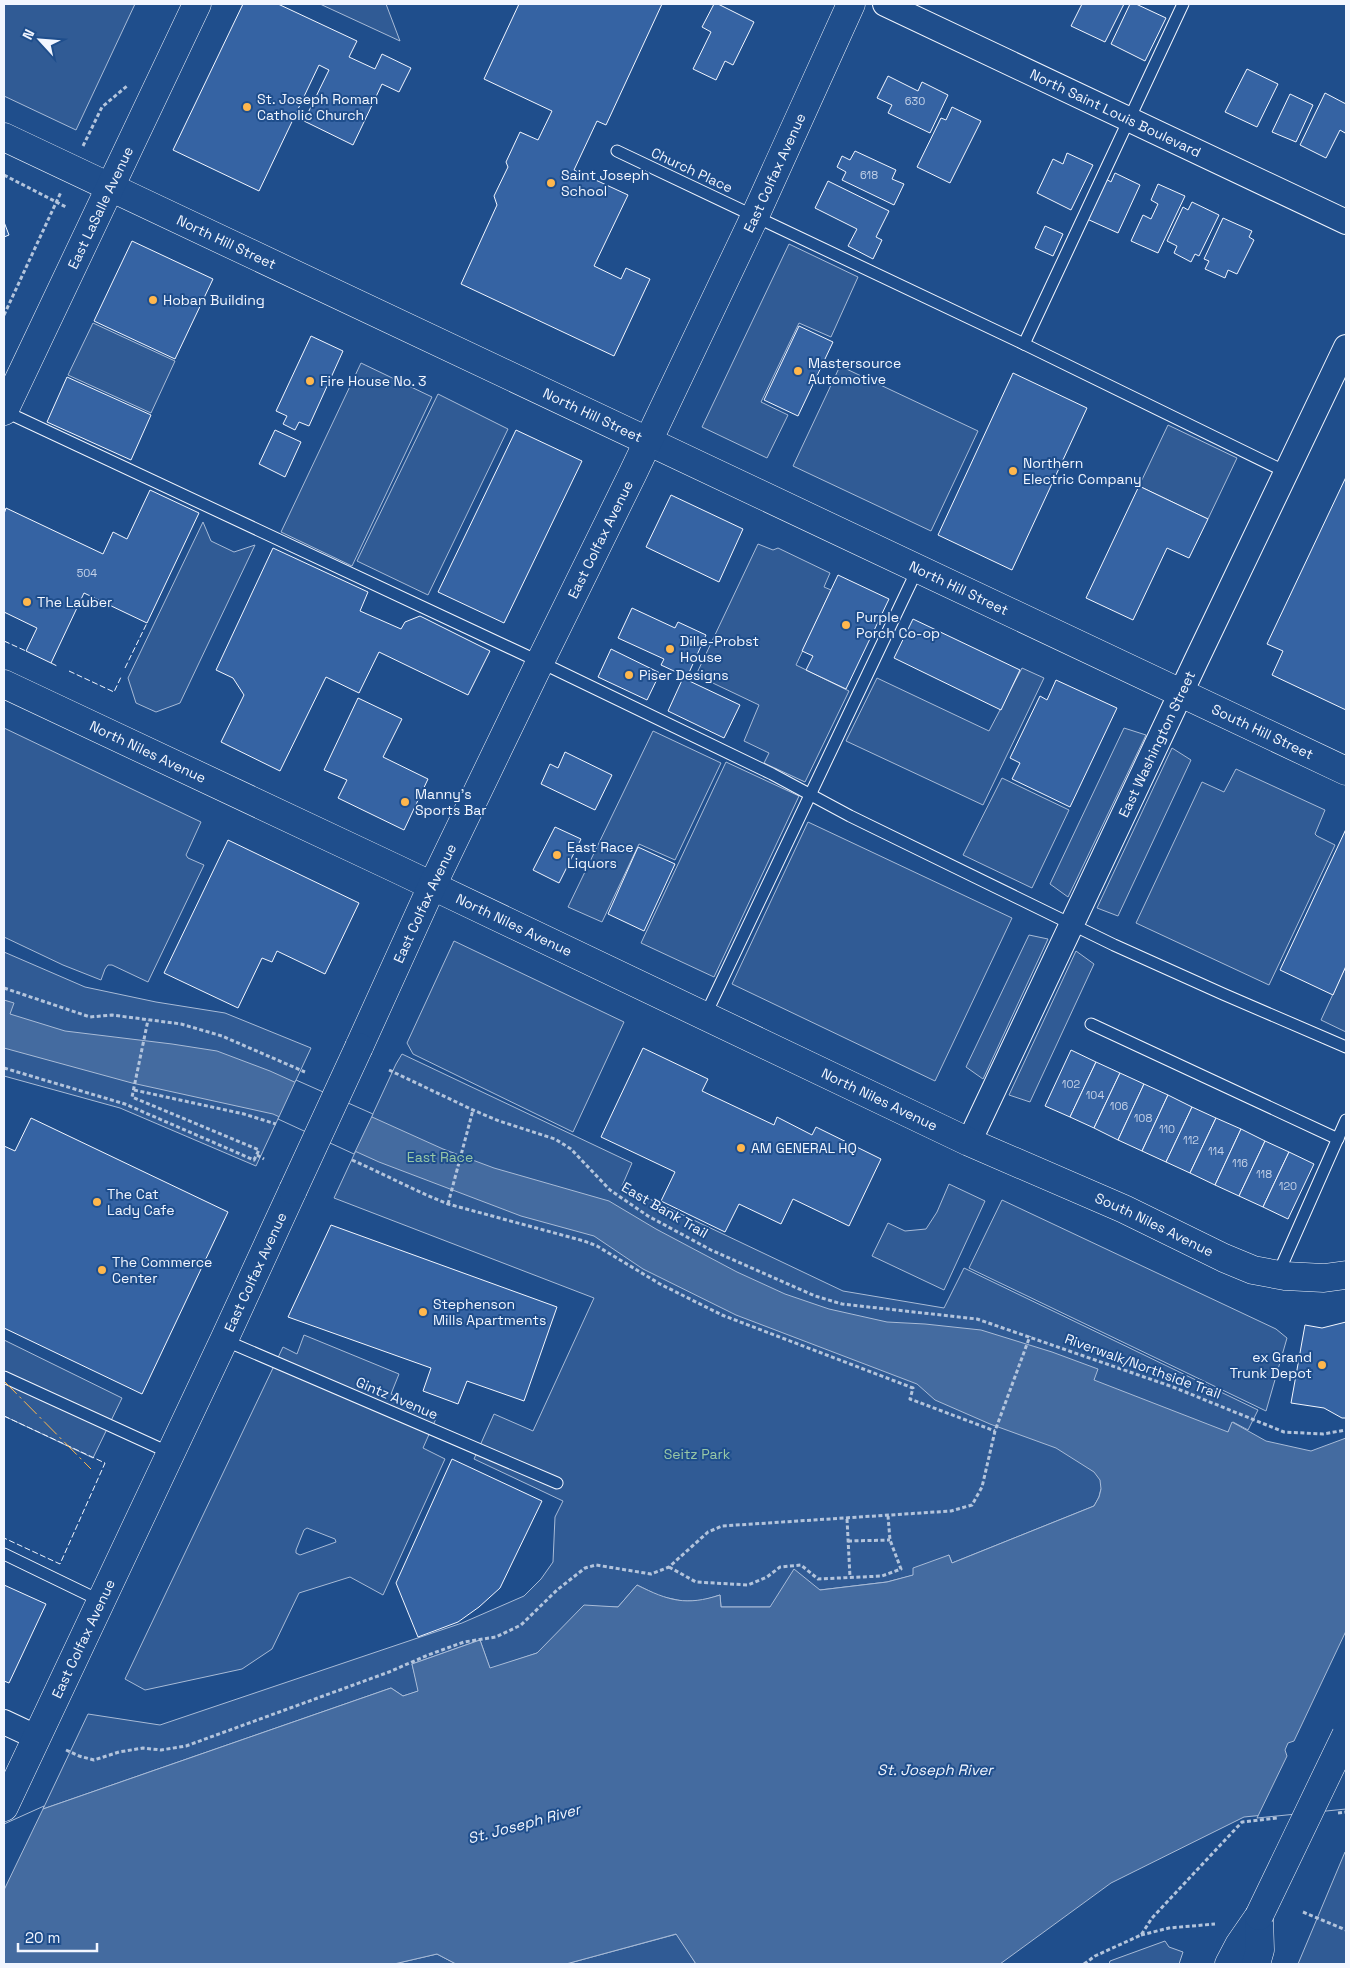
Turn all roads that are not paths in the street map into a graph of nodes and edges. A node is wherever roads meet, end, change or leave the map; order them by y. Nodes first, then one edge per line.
1 (197, 4) edge
2 (851, 4) edge
3 (885, 4) edge
4 (1183, 4) edge
5 (1128, 119) junction
6 (4, 137) edge
7 (617, 151) dead end
8 (110, 187) junction
9 (755, 216) junction
10 (1346, 222) edge
11 (1024, 344) junction
12 (1346, 347) edge
13 (4, 411) edge
14 (648, 441) junction
15 (1286, 472) junction
16 (918, 568) junction
17 (540, 662) junction
18 (4, 684) edge
19 (1180, 694) junction
20 (1346, 771) edge
21 (810, 794) junction
22 (432, 886) junction
23 (1072, 925) junction
24 (705, 1017) junction
25 (1091, 1024) dead end
26 (1345, 1044) edge
27 (1346, 1120) edge
28 (1338, 1139) junction
29 (969, 1142) junction
30 (1278, 1275) junction
31 (1346, 1275) edge
32 (224, 1340) junction
33 (4, 1377) edge
34 (170, 1453) junction
35 (557, 1483) dead end
36 (4, 1554) edge
37 (101, 1600) junction
38 (4, 1722) edge
39 (1346, 1735) edge
40 (36, 1737) junction
41 (4, 1807) edge
42 (1259, 1916) junction
43 (1229, 1964) edge
44 (1256, 1964) edge

1 - 8 street, East LaSalle Avenue
2 - 9 street, East Colfax Avenue
3 - 5 street, North Saint Louis Boulevard
4 - 5 lane
5 - 10 street, North Saint Louis Boulevard
5 - 11 lane
6 - 8 street, North Hill Street
7 - 9 lane, Church Place
8 - 13 street, East LaSalle Avenue
8 - 14 street, North Hill Street
9 - 11 lane, Church Place
9 - 14 street, East Colfax Avenue
11 - 15 lane, Church Place
12 - 15 street, East Washington Street
13 - 17 lane
14 - 16 street, North Hill Street
14 - 17 street, East Colfax Avenue
15 - 19 street, East Washington Street
16 - 19 street, North Hill Street
16 - 21 lane
17 - 21 lane
17 - 22 street, East Colfax Avenue
18 - 22 street, North Niles Avenue
19 - 20 street, South Hill Street
19 - 23 street, East Washington Street
21 - 23 lane
21 - 24 lane
22 - 24 street, North Niles Avenue
22 - 32 street, East Colfax Avenue, bridge
23 - 26 lane
23 - 29 street, East Washington Street
24 - 29 street, North Niles Avenue
25 - 28 lane
27 - 28 lane
28 - 30 lane
29 - 30 street, South Niles Avenue
30 - 31 street, South Niles Avenue
32 - 34 street, East Colfax Avenue
32 - 35 lane, Gintz Avenue
33 - 34 lane
34 - 37 street, East Colfax Avenue
36 - 37 lane
37 - 40 street, East Colfax Avenue
38 - 40 street
39 - 42 street, bridge
40 - 41 street, East Colfax Avenue
42 - 43 street
42 - 44 street

